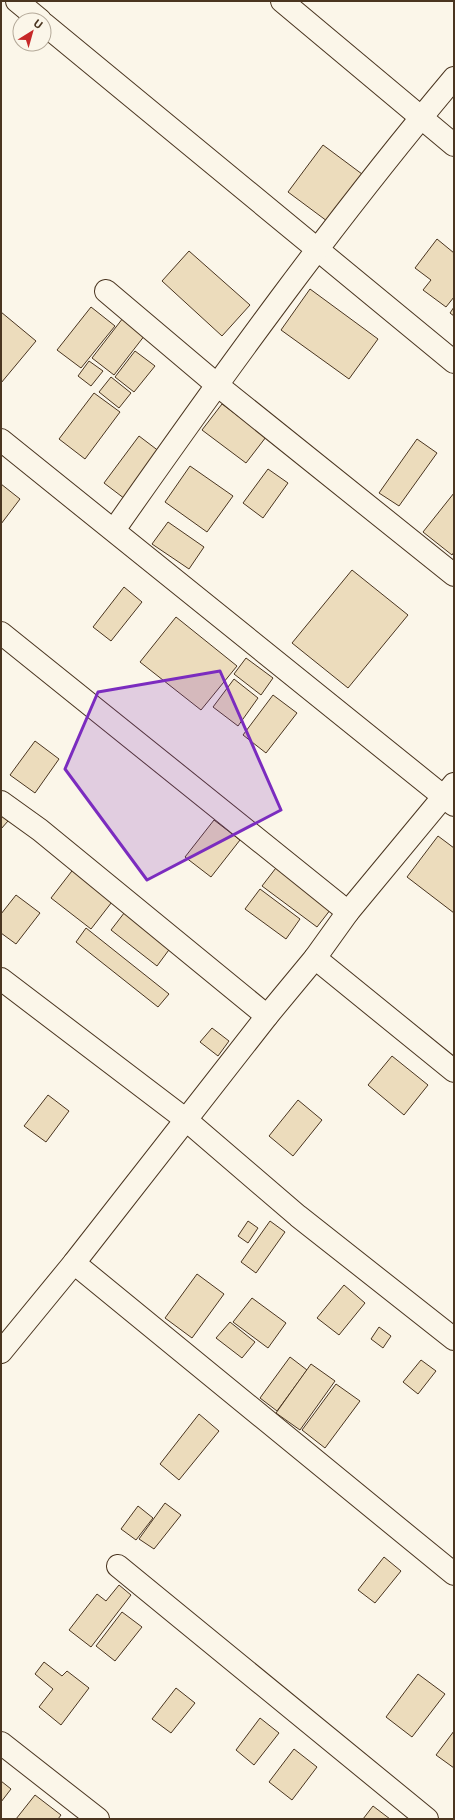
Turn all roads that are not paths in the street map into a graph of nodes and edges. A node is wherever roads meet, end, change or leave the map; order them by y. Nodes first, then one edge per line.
1 (17, 1) edge
2 (282, 1) edge
3 (30, 12) edge
4 (52, 31) edge
5 (454, 78) edge
6 (421, 117) junction
7 (454, 145) edge
8 (318, 250) junction
9 (106, 291) dead end
10 (454, 362) edge
11 (216, 384) junction
12 (1, 440) edge
13 (114, 530) junction
14 (454, 575) edge
15 (1, 633) edge
16 (451, 795) edge
17 (1, 802) edge
18 (348, 912) junction
19 (315, 958) junction
20 (1, 979) edge
21 (267, 1016) junction
22 (454, 1071) edge
23 (185, 1119) junction
24 (74, 1263) junction
25 (454, 1339) edge
26 (1, 1352) edge
27 (118, 1566) dead end
28 (454, 1574) edge
29 (1, 1744) edge
30 (98, 1819) edge
31 (427, 1819) edge

1 - 3 street
2 - 6 street
4 - 8 street
5 - 6 street
6 - 7 street
6 - 8 street
8 - 10 street
8 - 11 street
9 - 11 street
11 - 13 street
11 - 14 street
12 - 13 street
13 - 16 street
15 - 18 street
16 - 18 street
17 - 21 street
18 - 19 street
19 - 21 street
19 - 22 street
20 - 23 street
21 - 23 street
23 - 24 street
23 - 25 street
24 - 26 street
24 - 28 street
27 - 31 street
29 - 30 street

